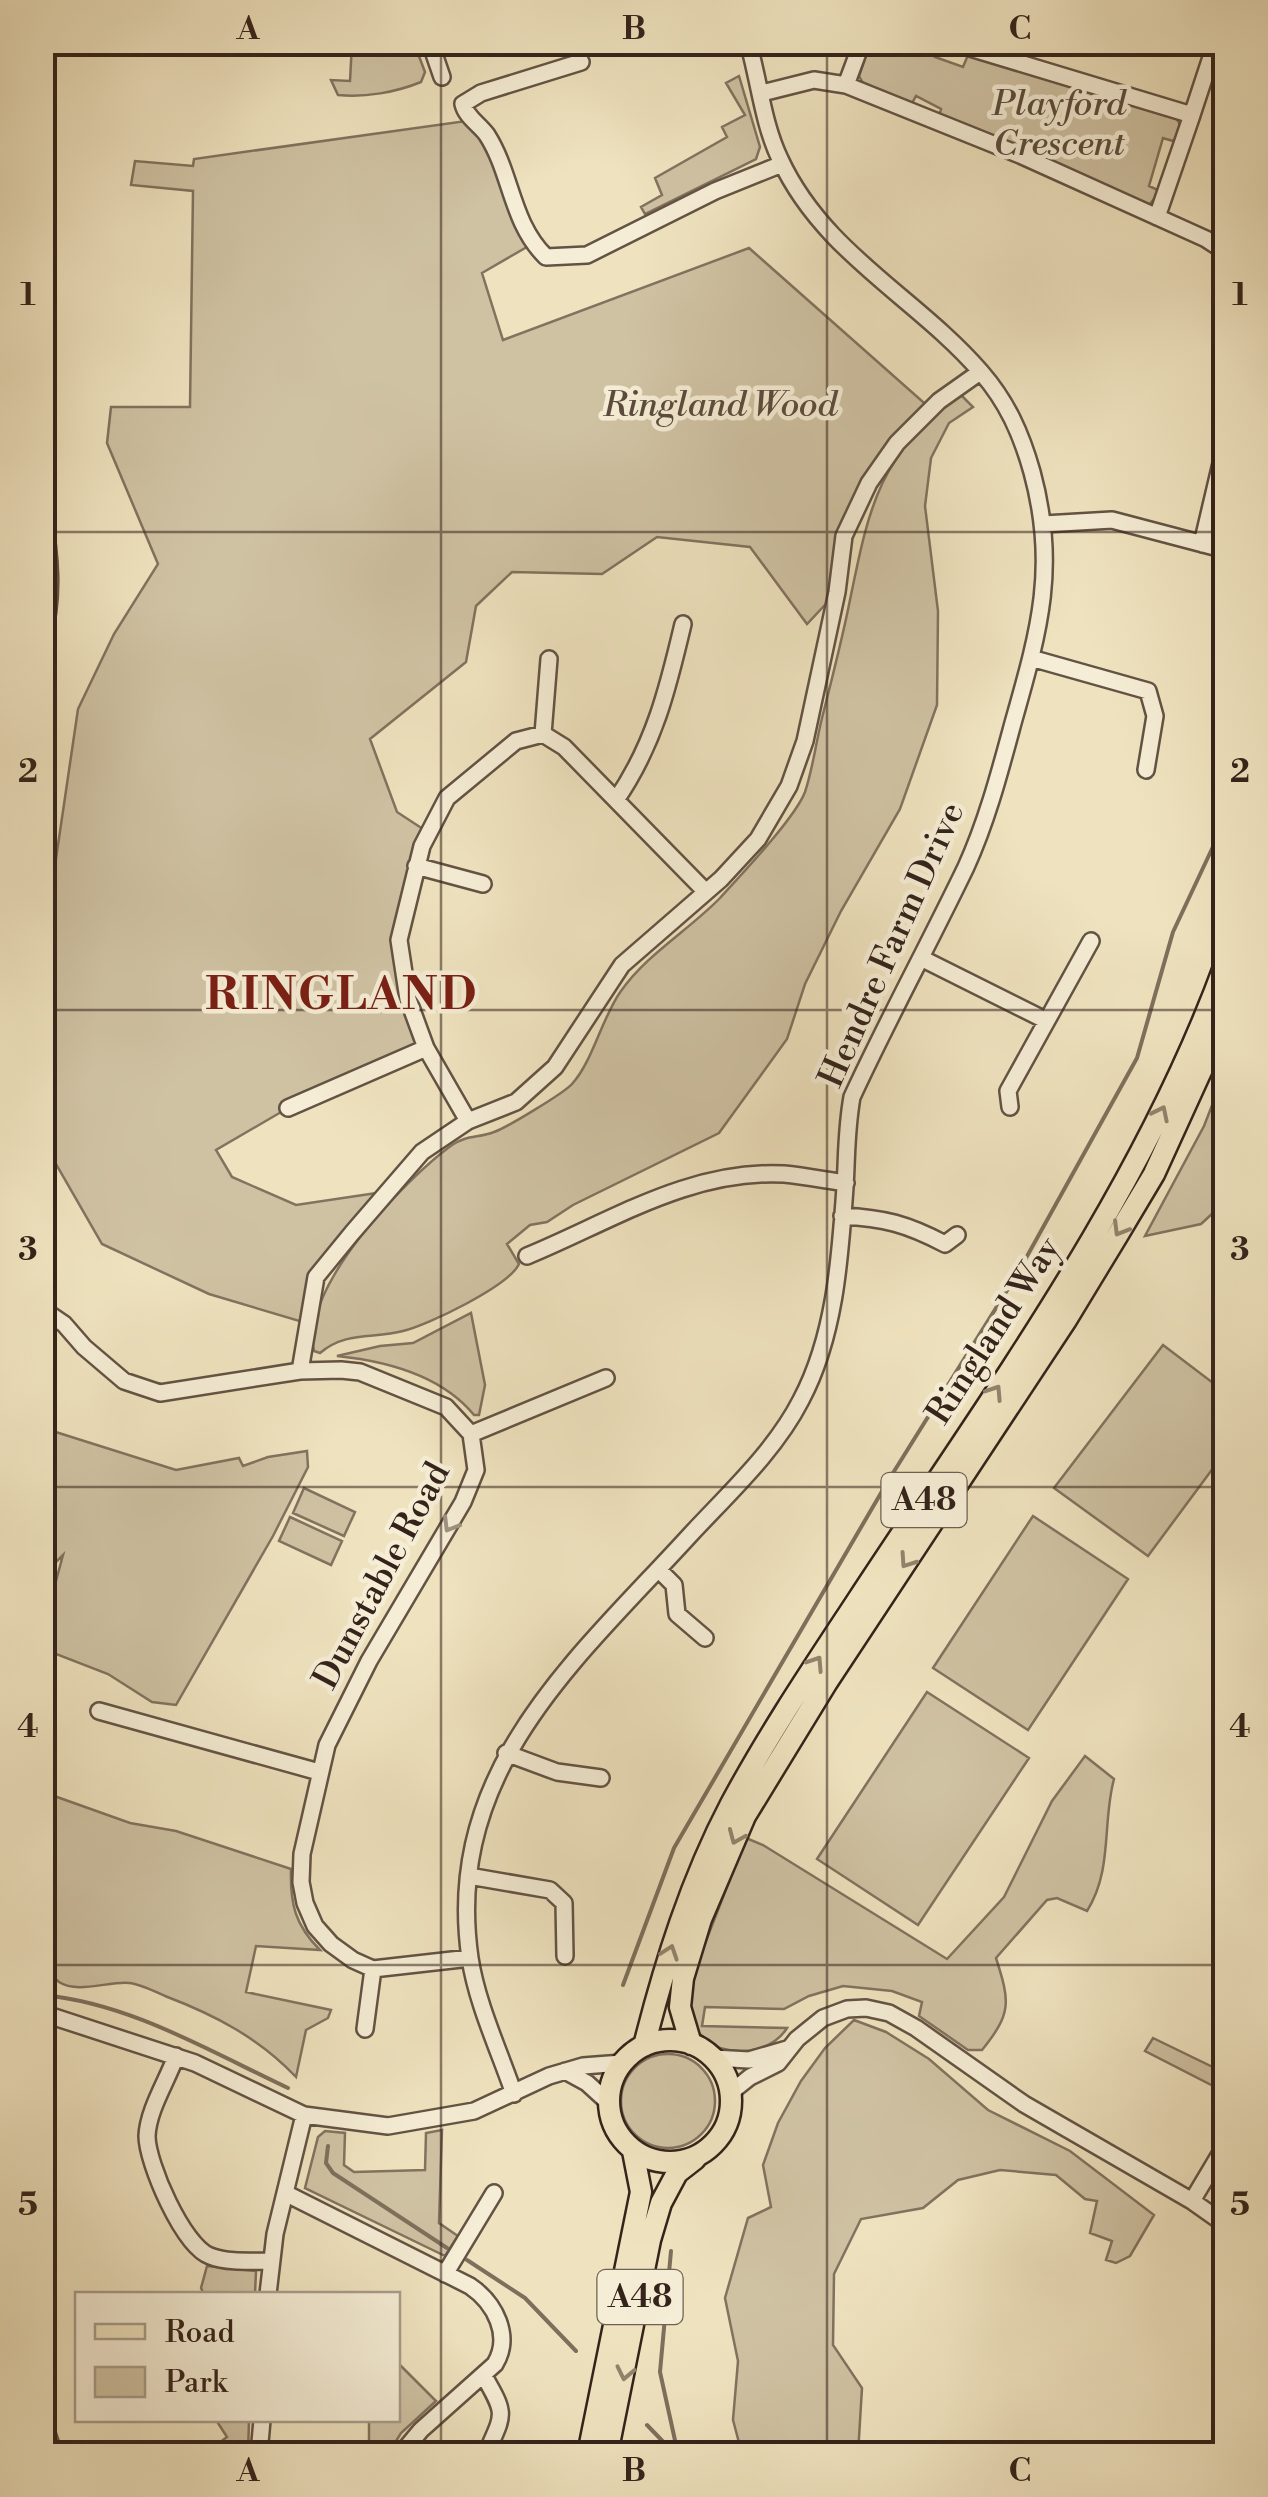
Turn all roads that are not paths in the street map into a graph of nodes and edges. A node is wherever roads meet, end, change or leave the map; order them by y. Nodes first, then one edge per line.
1 (430, 42) edge
2 (748, 42) edge
3 (862, 42) edge
4 (950, 42) edge
5 (1216, 42) edge
6 (581, 62) dead end
7 (442, 77) dead end
8 (846, 86) junction
9 (762, 92) junction
10 (1192, 115) junction
11 (782, 164) junction
12 (1157, 218) junction
13 (1226, 252) edge
14 (980, 372) junction
15 (1226, 442) edge
16 (42, 511) edge
17 (1044, 524) junction
18 (1202, 544) junction
19 (1226, 550) edge
20 (683, 624) dead end
21 (42, 640) edge
22 (1032, 658) junction
23 (549, 660) dead end
24 (544, 734) junction
25 (1146, 770) dead end
26 (616, 800) junction
27 (416, 866) junction
28 (483, 884) dead end
29 (706, 892) junction
30 (1091, 941) dead end
31 (921, 958) junction
32 (1226, 962) edge
33 (1226, 1016) edge
34 (1045, 1020) junction
35 (426, 1048) junction
36 (1010, 1107) dead end
37 (288, 1108) dead end
38 (468, 1121) junction
39 (846, 1183) junction
40 (842, 1216) junction
41 (958, 1235) dead end
42 (527, 1256) dead end
43 (42, 1309) edge
44 (300, 1370) junction
45 (606, 1378) dead end
46 (471, 1434) junction
47 (659, 1570) junction
48 (705, 1638) dead end
49 (100, 1712) dead end
50 (506, 1753) junction
51 (319, 1772) junction
52 (601, 1778) dead end
53 (469, 1876) junction
54 (565, 1956) dead end
55 (470, 1958) junction
56 (374, 1969) junction
57 (42, 2013) edge
58 (365, 2030) dead end
59 (691, 2044) junction
60 (644, 2046) junction
61 (789, 2048) junction
62 (176, 2056) junction
63 (713, 2058) junction
64 (622, 2064) junction
65 (564, 2071) junction
66 (514, 2094) junction
67 (730, 2094) junction
68 (608, 2104) junction
69 (304, 2115) junction
70 (1226, 2144) edge
71 (633, 2150) junction
72 (700, 2154) junction
73 (284, 2194) junction
74 (494, 2194) dead end
75 (1192, 2201) junction
76 (1226, 2225) edge
77 (271, 2261) junction
78 (446, 2274) junction
79 (268, 2292) edge
80 (484, 2376) junction
81 (42, 2419) edge
82 (262, 2422) edge
83 (54, 2454) edge
84 (260, 2454) edge
85 (401, 2454) edge
86 (486, 2454) edge
87 (588, 2454) edge
88 (607, 2454) edge

1 - 7 street
2 - 9 street, Hendre Farm Drive
3 - 8 street
4 - 10 street
5 - 10 street
6 - 11 street
8 - 9 street
8 - 12 street
9 - 11 street, Hendre Farm Drive
10 - 12 street
11 - 14 street, Hendre Farm Drive
12 - 13 street
14 - 17 street, Hendre Farm Drive
14 - 29 street
15 - 18 street
16 - 21 street
17 - 18 street
17 - 22 street, Hendre Farm Drive
18 - 19 street
20 - 26 street
22 - 25 street
22 - 31 street, Hendre Farm Drive
23 - 24 street
24 - 26 street
24 - 27 street
26 - 29 street
27 - 28 street
27 - 35 street
29 - 38 street
30 - 34 street
31 - 34 street
31 - 39 street, Hendre Farm Drive
60 -> 32 main road, Ringland Way / A48
33 -> 59 main road, Ringland Way / A48
34 - 36 street
35 - 37 street
35 - 38 street
38 - 44 street
39 - 40 street, Hendre Farm Drive
39 - 42 street
40 - 41 street
40 - 47 street, Hendre Farm Drive
43 - 44 street, Dunstable Road
44 - 46 street, Dunstable Road
45 - 46 street
46 -> 51 street, Dunstable Road
47 - 48 street
47 - 50 street, Hendre Farm Drive
49 - 51 street
50 - 52 street
50 - 53 street, Hendre Farm Drive
51 - 56 street, Dunstable Road
53 - 54 street
53 - 55 street, Hendre Farm Drive
55 - 56 street
55 - 66 street, Hendre Farm Drive
56 - 58 street
57 - 62 street
59 - 60 main road
59 - 63 main road
60 - 64 main road
61 - 63 street
61 - 67 street
61 - 75 street
62 - 69 street
62 - 77 street
63 - 67 main road
64 - 65 street
64 - 68 main road
65 - 66 street
65 - 68 street
66 - 69 street
67 - 72 main road, A48
68 - 71 main road, A48
69 - 73 street
70 - 75 street
71 - 72 main road
71 - 87 main road, A48
72 -> 88 main road, A48
73 - 77 street
73 - 78 street
74 - 78 street
75 - 76 street
77 - 79 street
78 - 80 street
80 - 85 street
80 - 86 street
81 - 83 street
82 - 84 street

